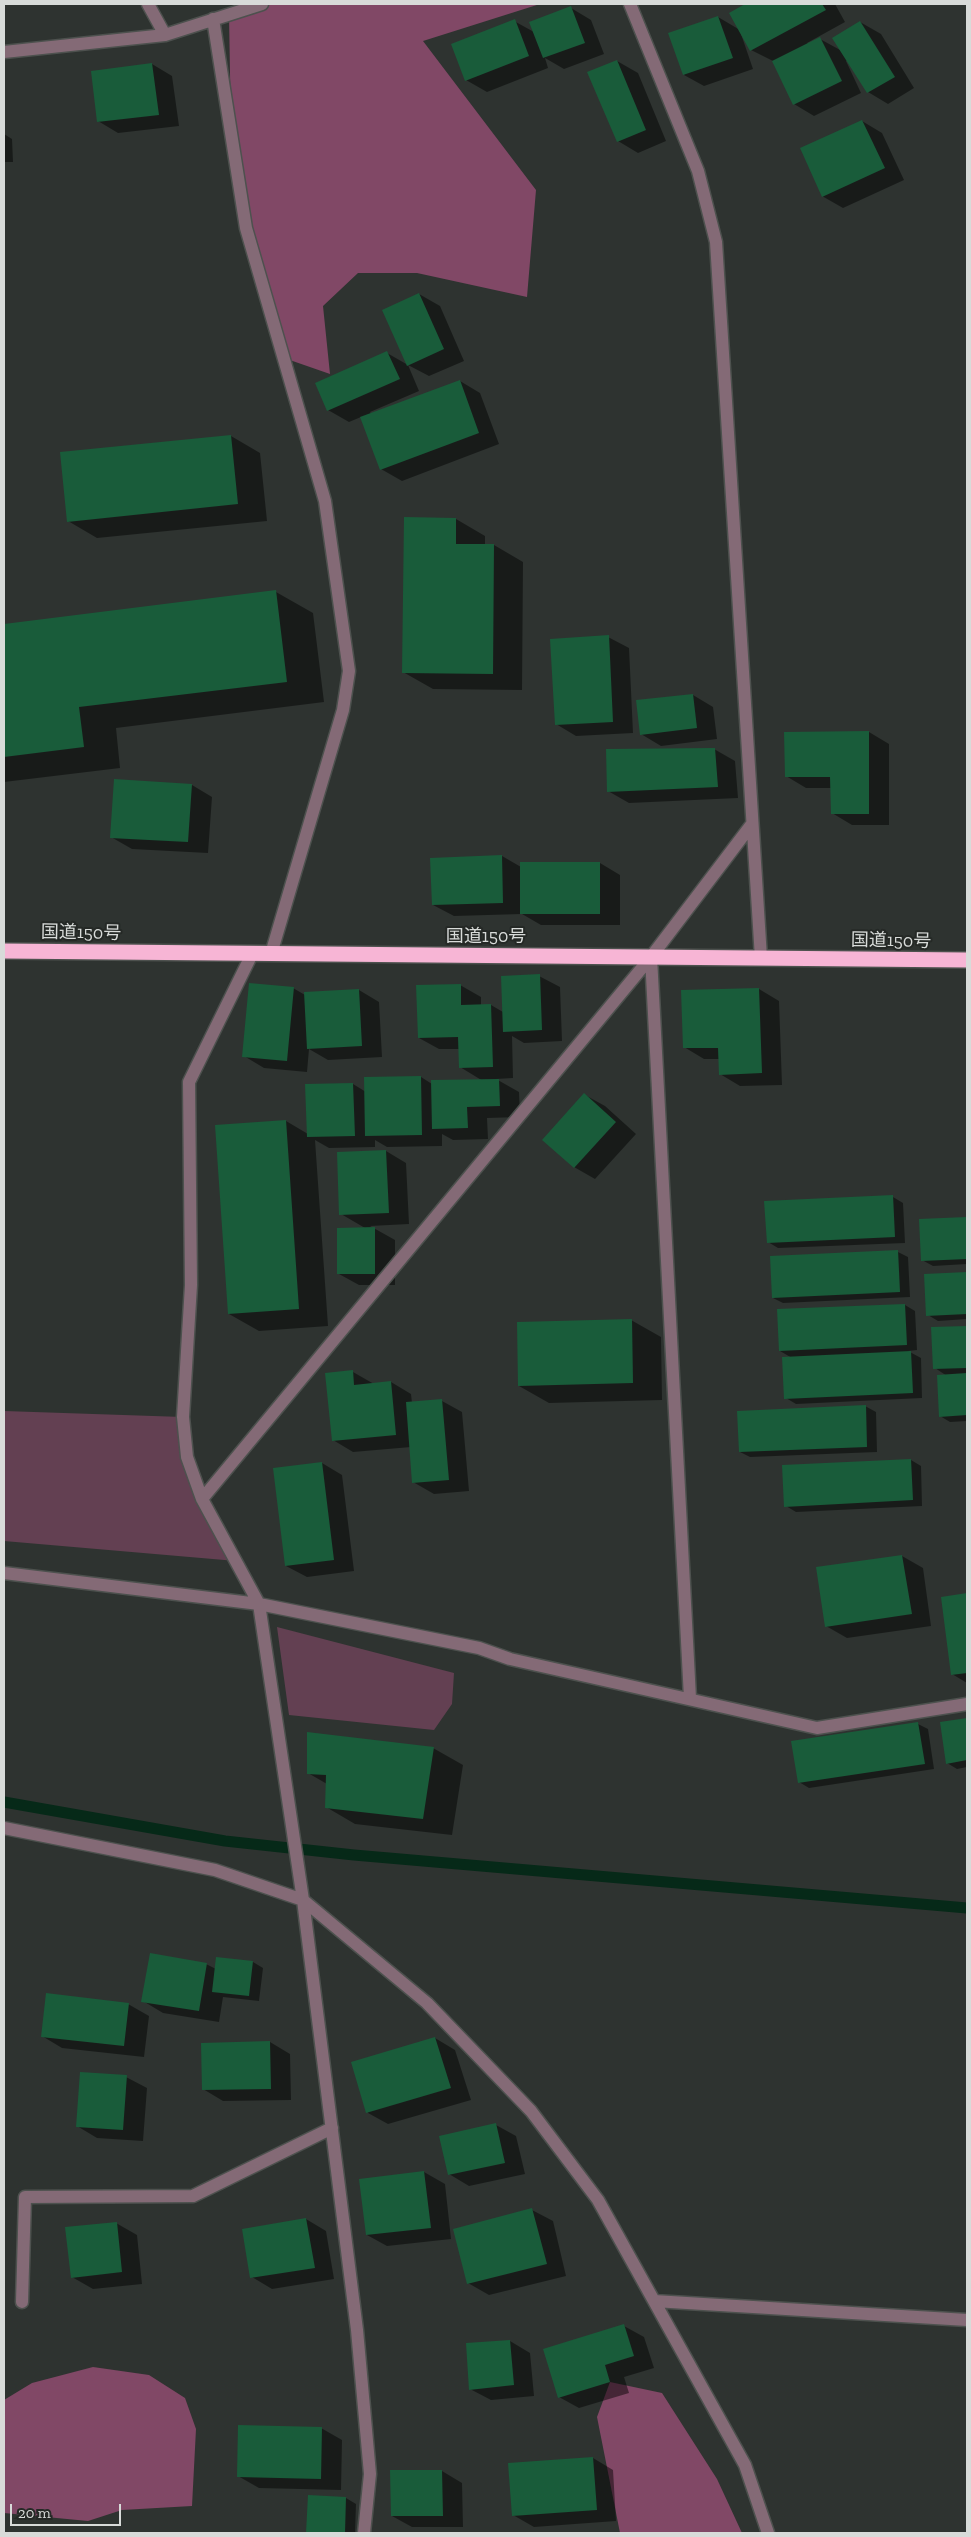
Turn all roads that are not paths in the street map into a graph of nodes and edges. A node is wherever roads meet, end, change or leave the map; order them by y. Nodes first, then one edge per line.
1 (148, 4) edge
2 (262, 4) edge
3 (630, 4) edge
4 (213, 19) junction
5 (165, 35) junction
6 (4, 52) edge
7 (752, 824) junction
8 (4, 950) edge
9 (252, 954) junction
10 (271, 954) junction
11 (651, 957) junction
12 (761, 958) junction
13 (967, 960) edge
14 (202, 1499) junction
15 (4, 1573) edge
16 (259, 1604) junction
17 (690, 1698) junction
18 (967, 1704) edge
19 (4, 1828) edge
20 (303, 1900) junction
21 (332, 2128) junction
22 (654, 2301) junction
23 (22, 2302) dead end
24 (967, 2320) edge
25 (364, 2533) edge
26 (768, 2533) edge

1 - 5 street
2 - 4 street
3 - 7 street
4 - 5 street
4 - 10 street
5 - 6 street
7 - 11 street
7 - 12 street
8 - 9 highway, 国道150号
9 - 10 highway, 国道150号
9 - 14 street
10 - 11 highway, 国道150号
11 - 12 highway, 国道150号
11 - 14 street
11 - 17 street
12 - 13 highway, 国道150号
14 - 16 street
15 - 16 street
16 - 17 street
16 - 20 street
17 - 18 street
19 - 20 street
20 - 21 street
20 - 22 street
21 - 23 street
21 - 25 street
22 - 24 street
22 - 26 street

